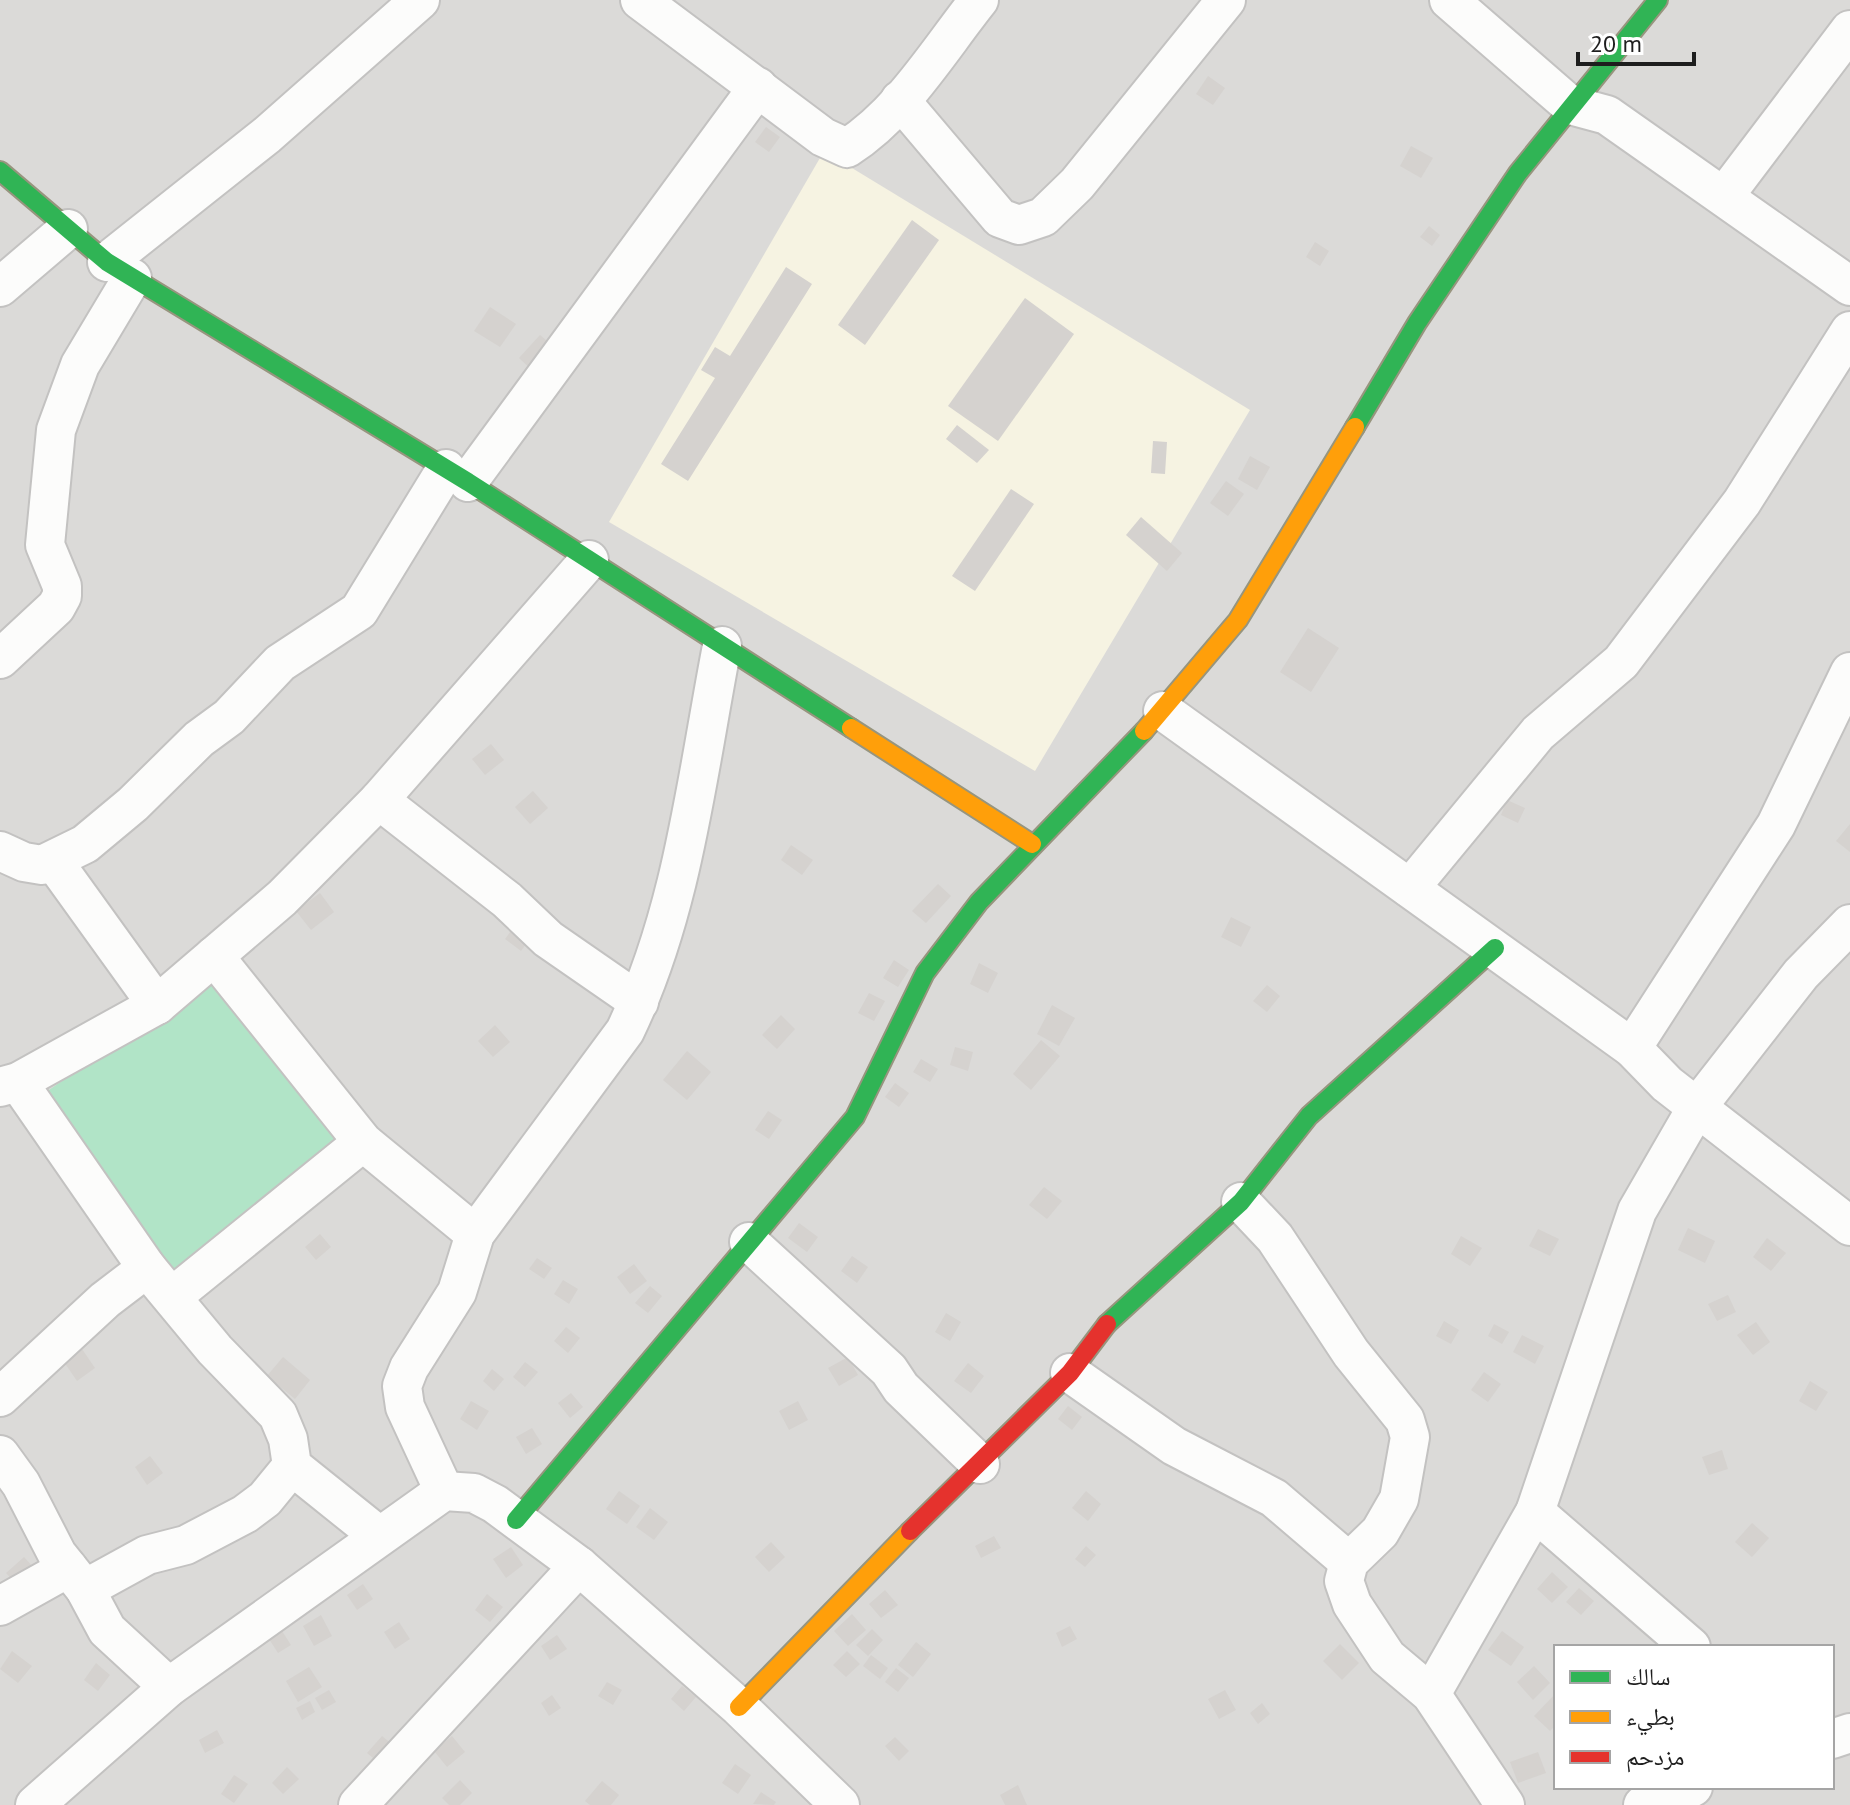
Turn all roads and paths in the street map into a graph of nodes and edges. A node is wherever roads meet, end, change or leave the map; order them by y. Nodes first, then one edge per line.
1 (420, 0) edge
2 (640, 0) edge
3 (979, 0) edge
4 (1226, 0) edge
5 (1449, 0) edge
6 (1658, 0) edge
7 (1850, 30) edge
8 (758, 87) junction
9 (900, 100) junction
10 (1570, 105) junction
11 (0, 171) edge
12 (1725, 195) junction
13 (68, 229) junction
14 (120, 270) junction
15 (1850, 286) edge
16 (0, 287) edge
17 (1850, 331) edge
18 (457, 476) junction
19 (589, 560) junction
20 (722, 646) junction
21 (0, 659) edge
22 (1850, 672) edge
23 (1163, 711) junction
24 (379, 800) junction
25 (1032, 844) junction
26 (0, 851) edge
27 (54, 862) junction
28 (1410, 888) junction
29 (1850, 924) edge
30 (1495, 948) junction
31 (214, 956) junction
32 (639, 1002) junction
33 (157, 1005) junction
34 (1632, 1048) junction
35 (9, 1084) edge
36 (1697, 1107) junction
37 (363, 1142) junction
38 (1241, 1202) junction
39 (1850, 1226) edge
40 (475, 1234) junction
41 (749, 1242) junction
42 (147, 1268) junction
43 (173, 1296) junction
44 (1070, 1373) junction
45 (0, 1397) edge
46 (0, 1455) edge
47 (980, 1464) junction
48 (292, 1466) junction
49 (444, 1491) junction
50 (1535, 1512) junction
51 (516, 1520) junction
52 (378, 1535) junction
53 (1349, 1562) junction
54 (579, 1566) junction
55 (77, 1578) junction
56 (0, 1606) edge
57 (1689, 1645) edge
58 (169, 1687) junction
59 (1431, 1694) junction
60 (739, 1707) junction
61 (1687, 1789) edge
62 (35, 1805) edge
63 (358, 1805) edge
64 (840, 1805) edge
65 (1505, 1805) edge
66 (1643, 1805) edge

1 - 14 street
2 - 8 street
3 - 9 street
4 - 9 street
5 - 10 street
6 - 10 street
7 - 12 street
8 - 9 street
8 - 18 street
10 - 12 street
10 - 23 street
11 - 13 street
12 - 15 street
13 - 14 street
13 - 16 street
14 - 18 street
14 - 21 street
17 - 28 street
18 - 19 street
18 - 27 street
19 - 20 street
19 - 24 street
20 - 25 street
20 - 32 street
22 - 34 street
23 - 25 street
23 - 28 street
24 - 31 street
24 - 32 street
25 - 41 street
26 - 27 street
27 - 33 street
28 - 30 street
29 - 36 street
30 - 34 street
30 - 38 street
31 - 33 street
31 - 37 street
32 - 40 street
33 - 35 street
34 - 36 street
35 - 42 street
36 - 39 street
36 - 50 street
37 - 40 street
37 - 43 street
38 - 44 street
38 - 53 street
40 - 49 street
41 - 47 street
41 - 51 street
42 - 43 street
42 - 45 street
43 - 48 street
44 - 47 street
44 - 53 street
46 - 55 street
47 - 60 street
48 - 52 street
48 - 55 street
49 - 51 street
49 - 52 street
50 - 57 street
50 - 59 street
51 - 54 street
52 - 58 street
53 - 59 street
54 - 60 street
54 - 63 street
55 - 56 street
55 - 58 street
58 - 62 street
59 - 65 street
60 - 64 street
61 - 66 street

